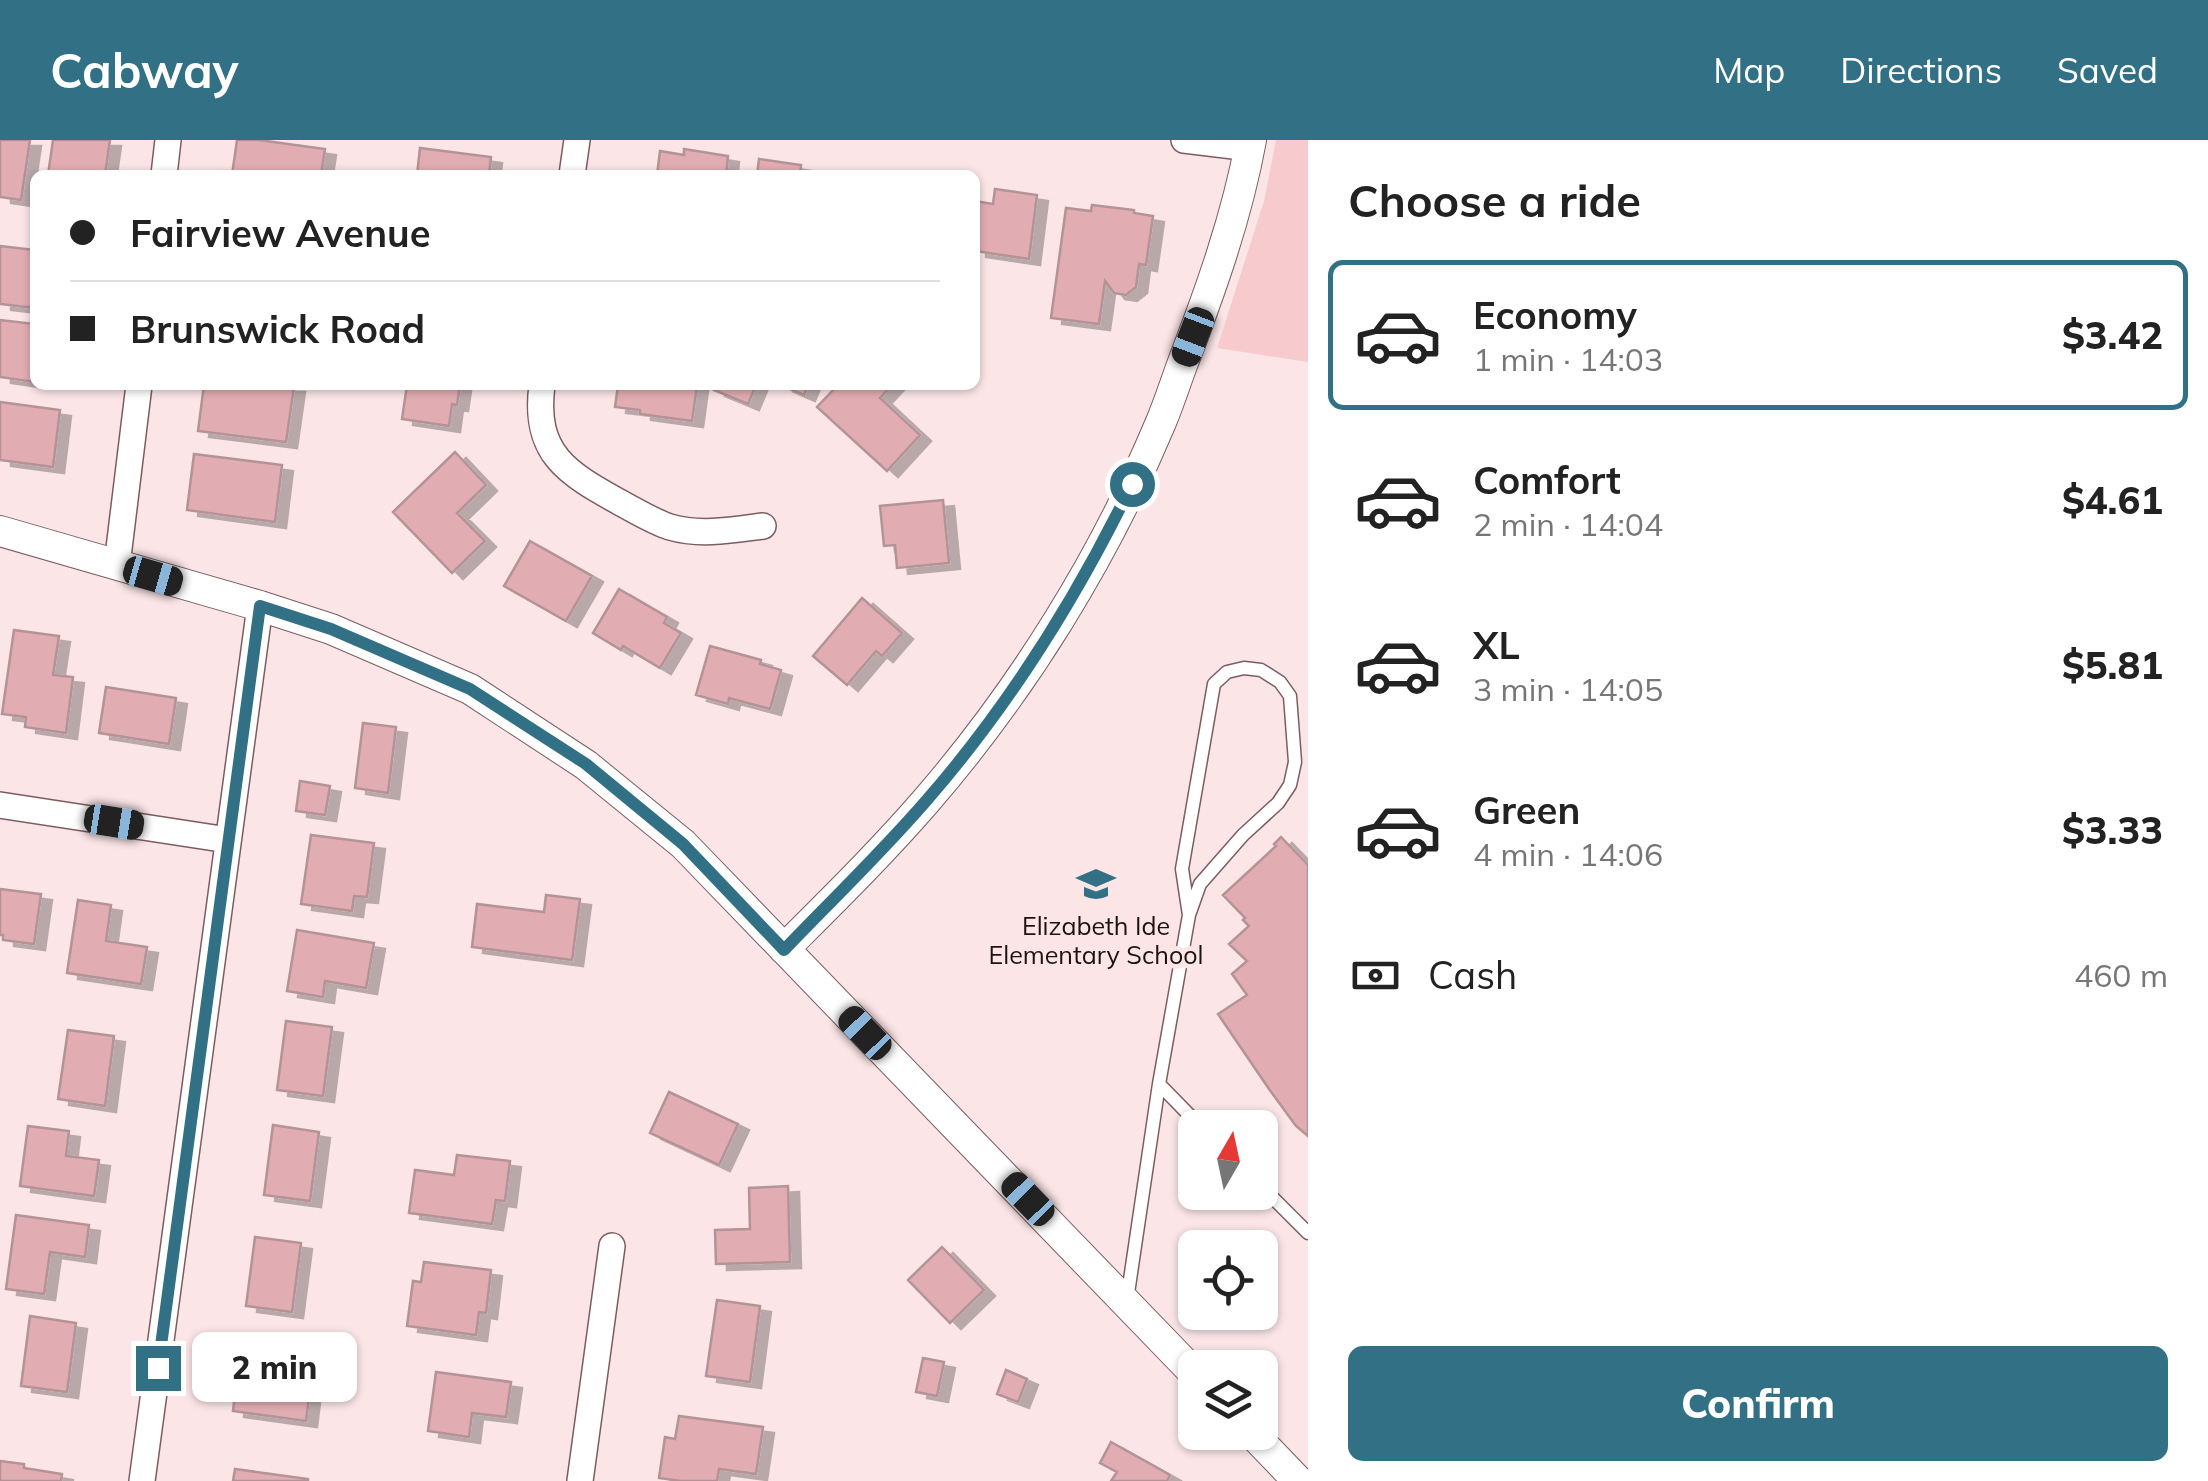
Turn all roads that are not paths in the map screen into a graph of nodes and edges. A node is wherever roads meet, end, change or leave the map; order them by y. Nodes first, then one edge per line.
1 (168, 140) edge
2 (577, 140) edge
3 (1184, 140) edge
4 (1251, 144) edge
5 (165, 170) edge
6 (573, 170) edge
7 (138, 390) edge
8 (541, 390) edge
9 (763, 526) dead end
10 (0, 531) edge
11 (117, 565) junction
12 (260, 606) junction
13 (0, 805) edge
14 (228, 840) junction
15 (1189, 915) junction
16 (784, 950) junction
17 (1159, 1084) junction
18 (1184, 1110) edge
19 (1278, 1203) edge
20 (1308, 1233) edge
21 (612, 1246) dead end
22 (1127, 1303) junction
23 (1178, 1356) edge
24 (1268, 1450) edge
25 (142, 1481) edge
26 (580, 1481) edge
27 (1298, 1481) edge

1 - 5 street
2 - 6 street
3 - 4 street
4 - 16 street
7 - 11 street
8 - 9 street
10 - 11 street
11 - 12 street
12 - 14 street
12 - 16 street
13 - 14 street
14 - 25 street
15 - 15 lane
15 - 17 lane
16 - 22 street
17 - 18 lane
17 - 22 lane
19 - 20 lane
21 - 26 street
22 - 23 street
24 - 27 street

